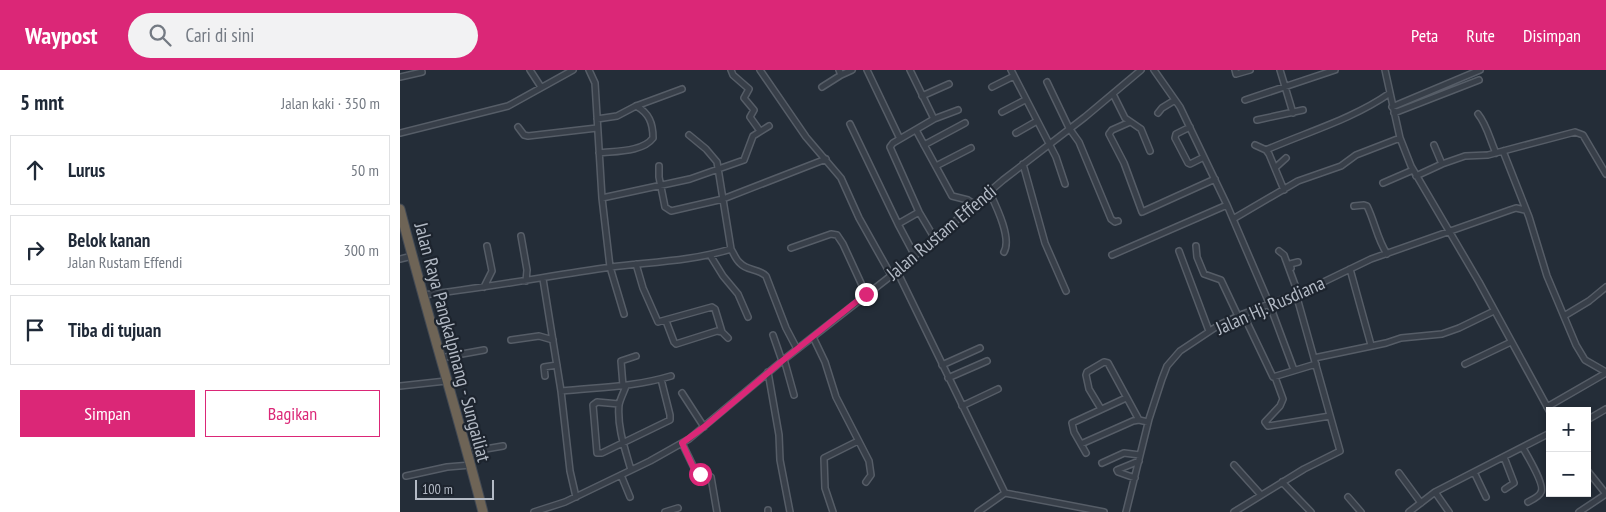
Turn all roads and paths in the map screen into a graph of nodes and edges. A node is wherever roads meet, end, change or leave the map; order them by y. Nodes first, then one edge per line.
1 (530, 70) edge
2 (573, 70) edge
3 (589, 70) edge
4 (731, 70) edge
5 (760, 70) edge
6 (852, 70) edge
7 (866, 70) edge
8 (912, 70) edge
9 (1011, 70) edge
10 (1141, 70) edge
11 (1154, 70) edge
12 (1235, 70) edge
13 (1250, 70) edge
14 (1280, 70) edge
15 (1334, 70) edge
16 (1393, 70) edge
17 (1480, 70) edge
18 (1385, 71) edge
19 (422, 72) dead end
20 (840, 73) edge
21 (1014, 76) junction
22 (400, 77) edge
23 (1479, 80) dead end
24 (1047, 82) dead end
25 (949, 84) dead end
26 (541, 87) junction
27 (822, 87) dead end
28 (992, 88) dead end
29 (1285, 88) junction
30 (682, 89) dead end
31 (1113, 94) junction
32 (1390, 94) junction
33 (922, 96) junction
34 (1025, 100) junction
35 (1175, 100) junction
36 (1245, 100) dead end
37 (636, 106) junction
38 (1393, 109) junction
39 (958, 110) dead end
40 (1303, 110) dead end
41 (1002, 112) dead end
42 (1158, 113) dead end
43 (1293, 113) junction
44 (1478, 114) dead end
45 (934, 118) junction
46 (597, 119) junction
47 (1256, 120) dead end
48 (1037, 121) junction
49 (1130, 122) junction
50 (965, 123) dead end
51 (850, 124) dead end
52 (769, 126) dead end
53 (518, 127) dead end
54 (1190, 127) junction
55 (597, 128) junction
56 (1069, 128) junction
57 (916, 130) junction
58 (760, 131) junction
59 (400, 133) edge
60 (1016, 133) dead end
61 (689, 135) dead end
62 (1400, 138) junction
63 (900, 139) junction
64 (924, 144) junction
65 (1048, 144) junction
66 (1255, 145) dead end
67 (1434, 145) dead end
68 (971, 148) dead end
69 (1150, 151) dead end
70 (1503, 151) junction
71 (599, 153) junction
72 (1496, 153) junction
73 (1269, 154) junction
74 (1204, 157) junction
75 (826, 158) junction
76 (1286, 158) dead end
77 (1023, 164) junction
78 (1442, 164) junction
79 (660, 166) dead end
80 (936, 166) junction
81 (1276, 167) junction
82 (718, 168) junction
83 (1413, 170) junction
84 (1606, 174) edge
85 (1416, 176) junction
86 (1216, 181) junction
87 (1383, 183) dead end
88 (1065, 184) dead end
89 (661, 186) junction
90 (1284, 190) junction
91 (989, 191) junction
92 (602, 198) junction
93 (723, 199) junction
94 (974, 204) junction
95 (1227, 205) junction
96 (1354, 206) dead end
97 (400, 209) edge
98 (1525, 210) junction
99 (919, 212) junction
100 (1233, 219) junction
101 (1118, 222) dead end
102 (898, 224) junction
103 (1448, 232) junction
104 (403, 236) edge
105 (521, 236) dead end
106 (934, 239) junction
107 (486, 246) dead end
108 (1196, 246) dead end
109 (791, 248) dead end
110 (731, 249) junction
111 (1179, 251) dead end
112 (1278, 251) dead end
113 (1004, 252) dead end
114 (1387, 254) junction
115 (710, 255) junction
116 (412, 256) junction
117 (915, 256) junction
118 (1112, 256) dead end
119 (400, 260) edge
120 (1298, 262) dead end
121 (636, 264) junction
122 (610, 267) junction
123 (1350, 269) junction
124 (897, 271) junction
125 (891, 276) junction
126 (543, 278) junction
127 (526, 281) junction
128 (484, 287) junction
129 (1606, 287) edge
130 (1066, 291) dead end
131 (1298, 293) junction
132 (866, 294) junction
133 (423, 295) junction
134 (1269, 303) junction
135 (1494, 311) junction
136 (624, 314) dead end
137 (1241, 315) junction
138 (1564, 316) junction
139 (748, 317) dead end
140 (666, 321) junction
141 (722, 332) junction
142 (1209, 332) junction
143 (773, 335) dead end
144 (813, 337) junction
145 (728, 338) dead end
146 (511, 340) dead end
147 (553, 340) junction
148 (1511, 342) junction
149 (1371, 345) junction
150 (980, 348) dead end
151 (797, 349) junction
152 (484, 350) dead end
153 (636, 356) dead end
154 (440, 358) junction
155 (1314, 358) junction
156 (783, 360) junction
157 (987, 361) dead end
158 (1316, 364) junction
159 (1465, 364) dead end
160 (557, 365) junction
161 (942, 365) junction
162 (1294, 370) junction
163 (768, 372) junction
164 (1606, 373) edge
165 (545, 376) dead end
166 (671, 376) dead end
167 (1275, 377) junction
168 (948, 378) junction
169 (661, 379) junction
170 (446, 381) junction
171 (400, 386) edge
172 (624, 386) junction
173 (998, 389) dead end
174 (561, 391) junction
175 (682, 393) dead end
176 (794, 394) dead end
177 (1126, 398) junction
178 (619, 404) junction
179 (962, 406) junction
180 (1547, 407) edge
181 (1551, 407) edge
182 (1101, 409) junction
183 (1606, 409) edge
184 (1330, 416) junction
185 (1591, 418) edge
186 (1138, 420) junction
187 (1148, 422) junction
188 (704, 427) junction
189 (1546, 435) edge
190 (858, 441) junction
191 (622, 442) junction
192 (682, 443) junction
193 (1081, 444) junction
194 (503, 446) dead end
195 (1523, 448) junction
196 (468, 452) junction
197 (1086, 453) dead end
198 (1139, 458) junction
199 (1504, 458) junction
200 (1102, 463) dead end
201 (471, 465) junction
202 (1234, 465) dead end
203 (631, 470) junction
204 (1474, 472) junction
205 (1398, 473) dead end
206 (621, 475) junction
207 (1591, 475) edge
208 (406, 476) dead end
209 (1134, 478) junction
210 (866, 482) dead end
211 (1282, 482) junction
212 (1506, 489) dead end
213 (1005, 492) junction
214 (1435, 492) junction
215 (1606, 494) edge
216 (1261, 495) junction
217 (576, 497) junction
218 (630, 497) dead end
219 (1348, 497) dead end
220 (1486, 497) dead end
221 (1528, 502) dead end
222 (1421, 503) junction
223 (678, 508) dead end
224 (549, 510) edge
225 (1092, 511) edge
226 (482, 512) edge
227 (534, 512) edge
228 (666, 512) edge
229 (717, 512) edge
230 (790, 512) edge
231 (833, 512) edge
232 (978, 512) edge
233 (1104, 512) edge
234 (1126, 512) edge
235 (1234, 512) edge
236 (1311, 512) edge
237 (1361, 512) edge
238 (1409, 512) edge
239 (1449, 512) edge
240 (1578, 512) edge

1 - 26 street
2 - 26 street
3 - 46 street
4 - 58 street
5 - 75 street
6 - 20 street
7 - 63 street
8 - 33 street
9 - 21 street
10 - 31 street, Jalan Rustam Effendi
11 - 35 street
12 - 13 street
14 - 29 street
15 - 29 street
16 - 18 street
17 - 38 street
18 - 32 street
19 - 22 street
20 - 27 street
21 - 28 street
21 - 34 street
23 - 38 street
24 - 56 street
25 - 33 street
26 - 59 street
29 - 36 street
29 - 43 street
30 - 37 street
31 - 49 street
31 - 56 street, Jalan Rustam Effendi
32 - 38 street
32 - 73 street
33 - 45 street
34 - 41 street
34 - 48 street
35 - 42 street
35 - 54 street
37 - 46 street
37 - 71 street
38 - 62 street
39 - 45 street
40 - 43 street
43 - 47 street
44 - 72 street
45 - 57 street
46 - 55 street
48 - 60 street
48 - 65 street
49 - 69 street
49 - 86 street
50 - 64 street
51 - 102 street
52 - 58 street
53 - 55 street
54 - 74 street
54 - 74 street
55 - 71 street
56 - 65 street, Jalan Rustam Effendi
56 - 101 street
57 - 63 street
57 - 64 street
58 - 82 street
61 - 82 street
62 - 83 street
62 - 90 street
63 - 99 street
64 - 80 street
65 - 77 street, Jalan Rustam Effendi
65 - 88 street
66 - 73 street
67 - 78 street
68 - 80 street
70 - 72 street
70 - 84 street
70 - 98 street
71 - 92 street
72 - 78 street
73 - 81 street
74 - 86 street
75 - 93 street
75 - 125 street
76 - 81 street
77 - 91 street, Jalan Rustam Effendi
77 - 130 street
78 - 85 street
79 - 89 street
80 - 94 street
81 - 90 street
82 - 89 street
82 - 93 street
83 - 85 street
83 - 87 street
85 - 103 street
86 - 95 street
89 - 92 street
89 - 93 street
90 - 100 street
91 - 94 street, Jalan Rustam Effendi
91 - 113 street
92 - 122 street
93 - 110 street
94 - 106 street, Jalan Rustam Effendi
95 - 100 street
95 - 118 street
96 - 114 street
97 - 104 highway, Jalan Raya Pangkalpinang - Sungailiat
98 - 103 street, Jalan Hj. Rusdiana
98 - 138 street
99 - 102 street
99 - 106 street
100 - 134 street
102 - 117 street
103 - 114 street, Jalan Hj. Rusdiana
103 - 135 street
104 - 116 highway, Jalan Raya Pangkalpinang - Sungailiat
105 - 127 street
106 - 117 street, Jalan Rustam Effendi
107 - 128 street
108 - 137 street
109 - 132 street
110 - 115 street
110 - 151 street
111 - 142 street
112 - 131 street
114 - 123 street, Jalan Hj. Rusdiana
115 - 121 street
115 - 139 street
116 - 119 street
116 - 133 highway, Jalan Raya Pangkalpinang - Sungailiat
117 - 124 street, Jalan Rustam Effendi
120 - 131 street
121 - 122 street
121 - 140 street
122 - 126 street
122 - 136 street
123 - 131 street, Jalan Hj. Rusdiana
123 - 149 street
124 - 125 street, Jalan Rustam Effendi
124 - 161 street
125 - 132 street, Jalan Rustam Effendi
126 - 127 street
126 - 147 street
127 - 128 street
128 - 133 street
129 - 138 street
131 - 134 street, Jalan Hj. Rusdiana
131 - 155 street
132 - 144 street, Jalan Rustam Effendi
133 - 154 highway, Jalan Raya Pangkalpinang - Sungailiat
134 - 137 street, Jalan Hj. Rusdiana
134 - 162 street
135 - 148 street
135 - 149 street
137 - 142 street, Jalan Hj. Rusdiana
137 - 167 street
138 - 164 street
140 - 141 street
140 - 141 street
141 - 145 street
142 - 187 street, Jalan Hj. Rusdiana
143 - 156 street
144 - 151 street, Jalan Rustam Effendi
144 - 190 street
146 - 147 street
147 - 160 street
148 - 159 street
148 - 180 street
149 - 155 street
150 - 161 street
151 - 156 street, Jalan Rustam Effendi
152 - 154 street
153 - 172 street
154 - 170 highway, Jalan Raya Pangkalpinang - Sungailiat
155 - 158 street
156 - 163 street, Jalan Rustam Effendi
156 - 176 street
157 - 168 street
158 - 162 street
158 - 184 street
160 - 165 street
160 - 174 street
161 - 168 street
162 - 167 street
163 - 188 street, Jalan Rustam Effendi
163 - 230 street
164 - 181 street
166 - 169 street
167 - 184 street
168 - 179 street
169 - 172 street
169 - 191 street
170 - 171 street
170 - 196 highway, Jalan Raya Pangkalpinang - Sungailiat
172 - 174 street
172 - 178 street
173 - 179 street
174 - 217 street
175 - 188 street
177 - 182 street
177 - 182 street
177 - 186 street
178 - 191 street
178 - 191 street
179 - 213 street
182 - 193 street
183 - 185 street
184 - 211 street
186 - 187 street
186 - 193 street
187 - 198 street, Jalan Hj. Rusdiana
188 - 192 street, Jalan Rustam Effendi
189 - 195 street
190 - 210 street
190 - 231 street
191 - 203 street
192 - 203 street, Jalan Rustam Effendi
192 - 229 street
193 - 197 street
194 - 196 street
195 - 199 street
195 - 221 street
196 - 201 highway, Jalan Raya Pangkalpinang - Sungailiat
198 - 200 street
198 - 209 street, Jalan Hj. Rusdiana
198 - 209 street
199 - 204 street
199 - 212 street
201 - 208 street
201 - 226 highway, Jalan Raya Pangkalpinang - Sungailiat
202 - 216 street
203 - 206 street, Jalan Rustam Effendi
204 - 214 street
204 - 220 street
205 - 222 street
206 - 217 street, Jalan Rustam Effendi
206 - 218 street
207 - 215 street
209 - 234 street, Jalan Hj. Rusdiana
211 - 216 street
211 - 236 street
213 - 225 street
213 - 232 street
214 - 222 street
214 - 239 street
215 - 240 street
216 - 235 street
217 - 224 street, Jalan Rustam Effendi
219 - 237 street
222 - 238 street
223 - 228 street
224 - 227 street, Jalan Rustam Effendi
225 - 233 street

